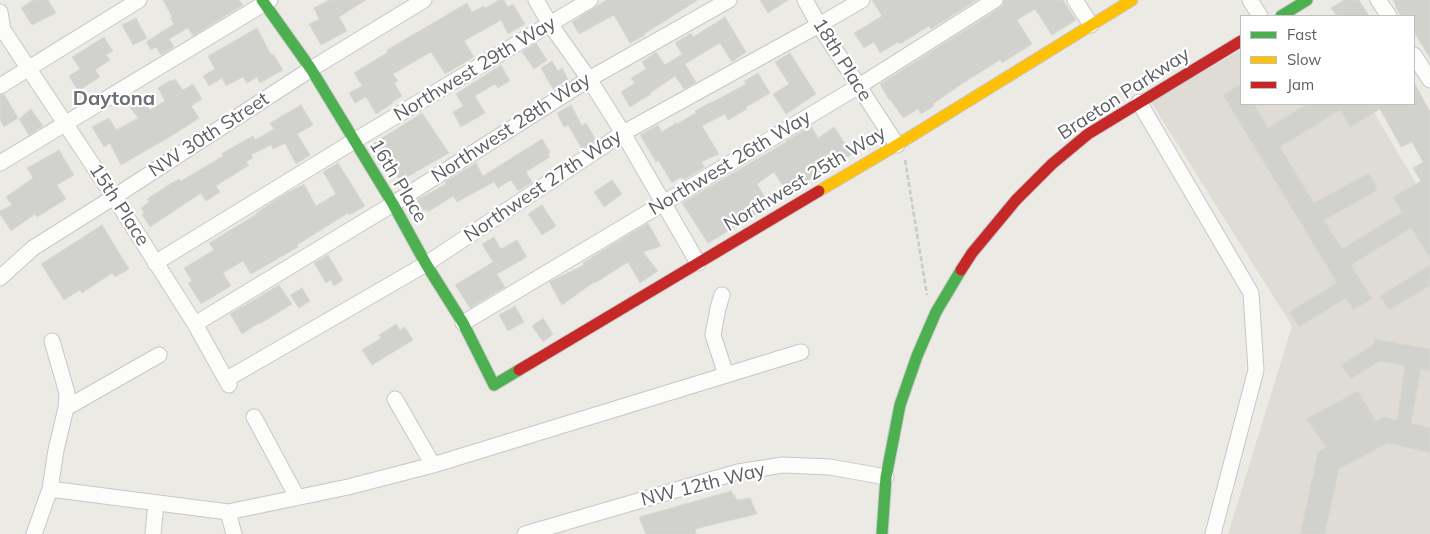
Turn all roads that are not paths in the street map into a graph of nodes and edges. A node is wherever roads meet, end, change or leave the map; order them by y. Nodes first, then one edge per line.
1 (2, 0) edge
2 (139, 0) edge
3 (424, 0) edge
4 (536, 0) edge
5 (590, 0) edge
6 (729, 0) edge
7 (805, 0) edge
8 (862, 0) edge
9 (995, 0) edge
10 (1075, 0) edge
11 (1132, 0) edge
12 (1250, 0) edge
13 (1307, 0) edge
14 (1378, 0) edge
15 (265, 1) edge
16 (0, 7) edge
17 (0, 12) edge
18 (1259, 15) edge
19 (1283, 15) edge
20 (1388, 15) edge
21 (550, 24) junction
22 (819, 25) junction
23 (1090, 25) junction
24 (1240, 42) edge
25 (1415, 55) edge
26 (30, 69) junction
27 (311, 69) junction
28 (1429, 76) edge
29 (589, 78) junction
30 (0, 86) edge
31 (859, 86) junction
32 (1138, 102) junction
33 (66, 124) junction
34 (623, 133) junction
35 (354, 142) junction
36 (897, 145) junction
37 (0, 163) edge
38 (114, 197) junction
39 (663, 202) junction
40 (393, 204) junction
41 (156, 263) junction
42 (698, 263) junction
43 (426, 264) junction
44 (0, 278) edge
45 (722, 295) dead end
46 (463, 322) junction
47 (195, 324) junction
48 (52, 341) dead end
49 (801, 352) dead end
50 (160, 355) dead end
51 (726, 375) junction
52 (228, 382) joint
53 (494, 385) joint
54 (394, 399) dead end
55 (66, 408) junction
56 (254, 417) dead end
57 (433, 465) junction
58 (886, 477) junction
59 (50, 489) junction
60 (297, 497) junction
61 (156, 503) junction
62 (228, 512) junction
63 (576, 527) edge
64 (34, 534) edge
65 (153, 534) edge
66 (234, 534) edge
67 (524, 534) edge
68 (882, 534) edge
69 (1213, 534) edge

1 - 16 street
2 - 26 street
3 - 27 street, NW 30th Street
4 - 21 street
5 - 21 street, Northwest 29th Way
6 - 29 street, Northwest 28th Way
7 - 22 street, 18th Place
8 - 22 street, Northwest 27th Way
9 - 31 street, Northwest 26th Way
10 - 23 street
11 - 23 street, Northwest 25th Way
12 - 18 street
13 - 19 street
14 - 20 street
15 - 27 street, 16th Place
15 - 33 street
17 - 26 street, 15th Place
21 - 29 street
21 - 35 street, Northwest 29th Way
22 - 31 street, 18th Place
22 - 34 street, Northwest 27th Way
23 - 36 street, Northwest 25th Way
24 - 32 street, Braeton Parkway
25 - 28 street
26 - 30 street
26 - 33 street, 15th Place
27 - 35 street, 16th Place
27 - 38 street, NW 30th Street
29 - 34 street
29 - 40 street, Northwest 28th Way
31 - 36 street, 18th Place
31 - 39 street, Northwest 26th Way
32 - 58 street, Braeton Parkway
32 - 69 street
33 - 37 street
33 - 38 street, 15th Place
34 - 39 street
34 - 43 street, Northwest 27th Way
35 - 40 street, 16th Place
35 - 41 street, Northwest 29th Way
36 - 42 street, Northwest 25th Way
38 - 41 street, 15th Place
38 - 44 street, NW 30th Street
39 - 42 street
39 - 46 street, Northwest 26th Way
40 - 43 street, 16th Place
40 - 47 street, Northwest 28th Way
41 - 47 street, 15th Place
42 - 53 street, Northwest 25th Way
43 - 46 street, 16th Place
43 - 52 street, Northwest 27th Way
45 - 51 street
46 - 53 street, 16th Place
47 - 52 street, 15th Place
48 - 55 street
49 - 51 street
50 - 55 street
51 - 57 street
54 - 57 street
55 - 59 street
56 - 60 street
57 - 60 street
58 - 63 street, NW 12th Way
58 - 68 street, Braeton Parkway
59 - 61 street
59 - 64 street
60 - 62 street
61 - 62 street
61 - 65 street
62 - 66 street
63 - 67 street, NW 12th Way

